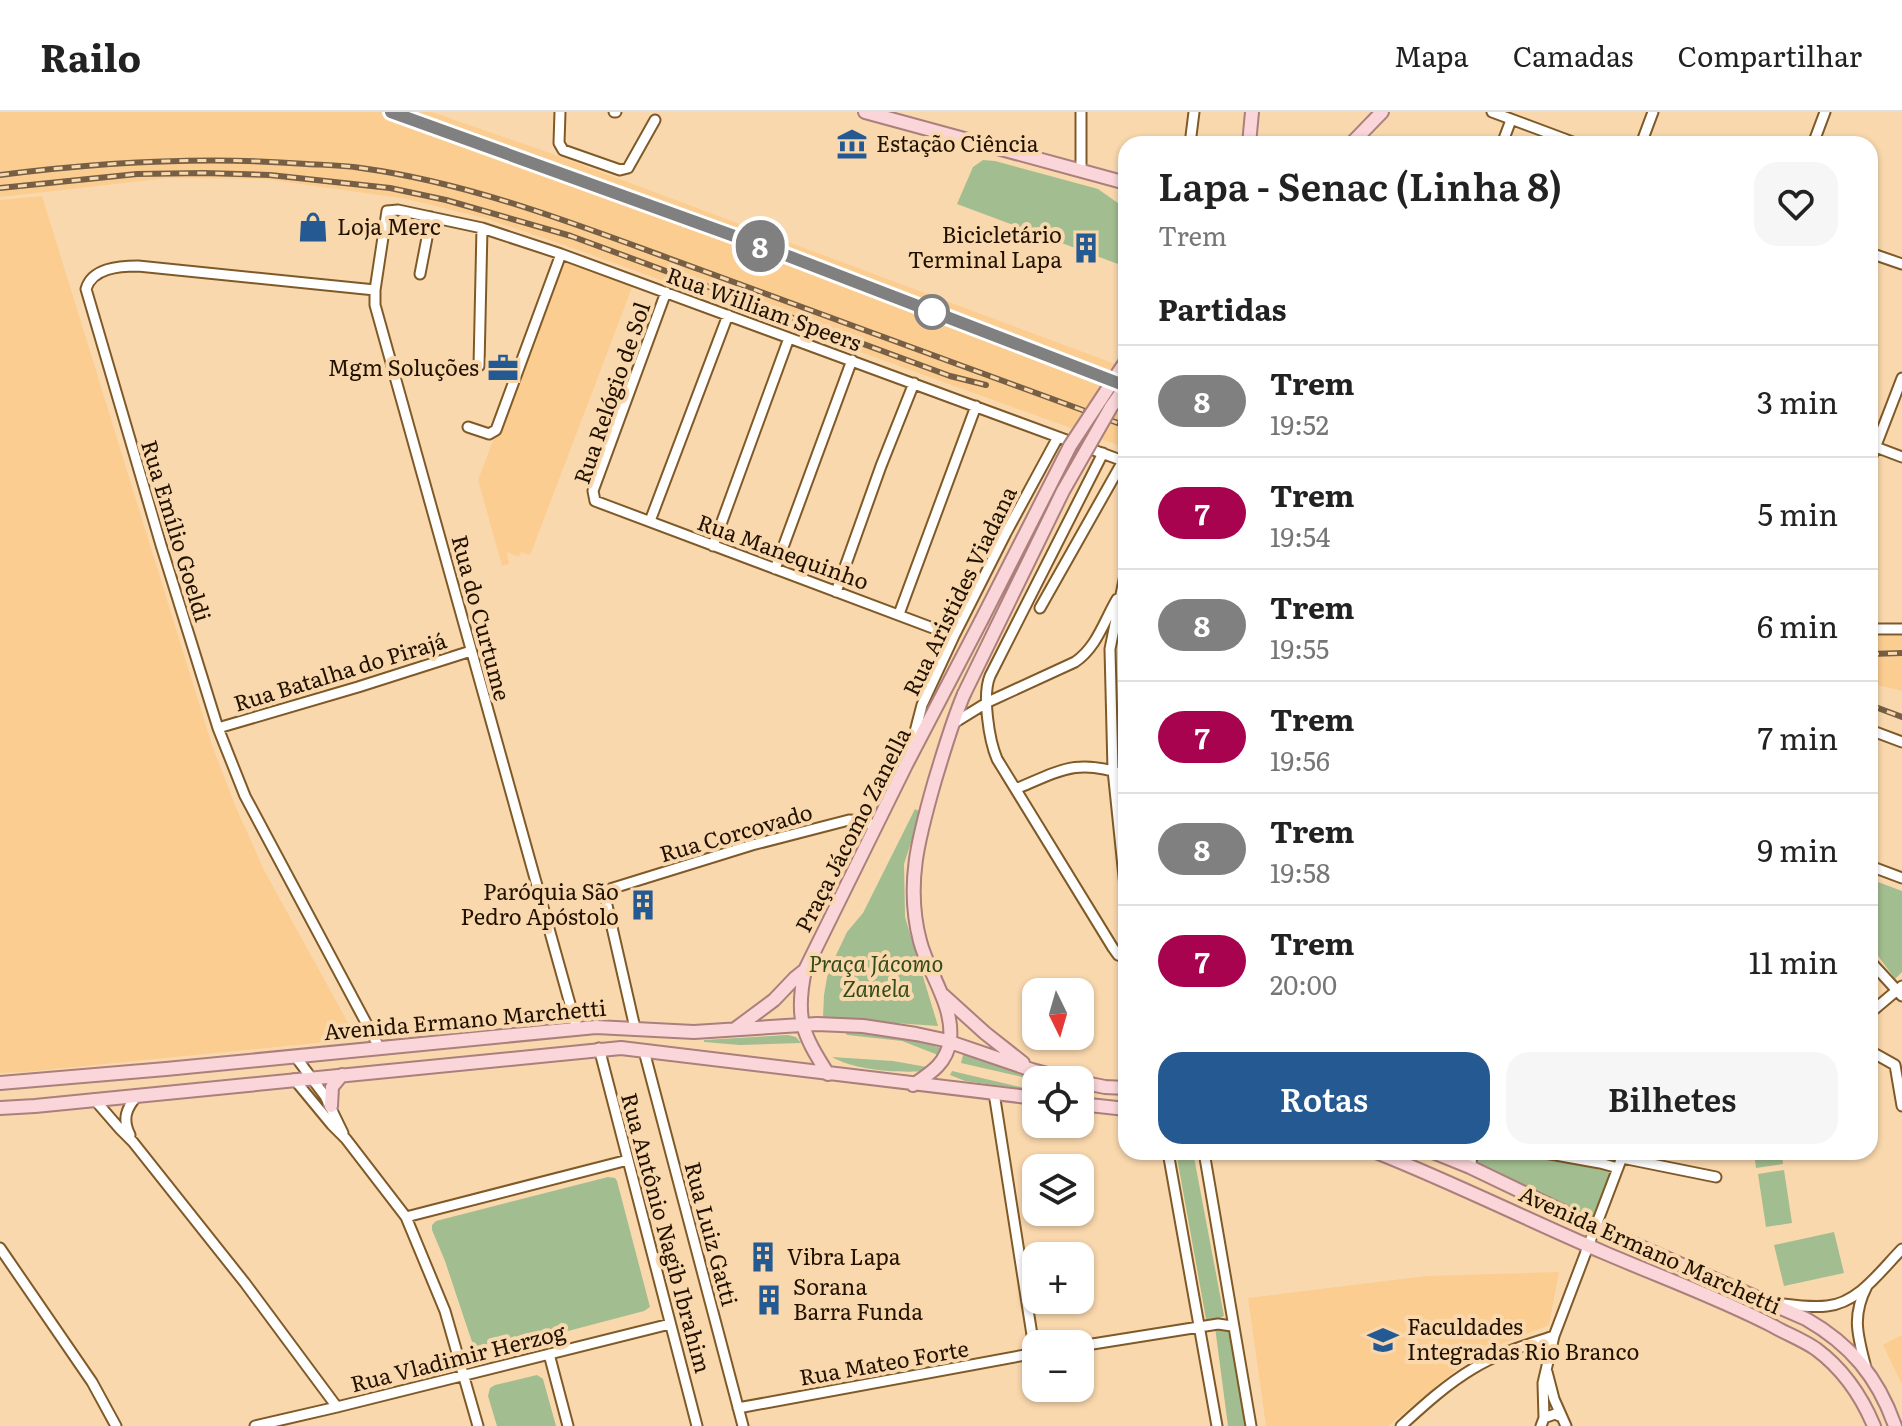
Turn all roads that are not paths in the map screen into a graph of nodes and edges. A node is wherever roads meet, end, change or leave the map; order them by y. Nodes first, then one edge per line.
1 (560, 112) edge
2 (865, 112) edge
3 (1081, 112) edge
4 (1194, 112) edge
5 (1252, 112) edge
6 (1382, 112) edge
7 (1492, 112) edge
8 (1653, 112) edge
9 (1825, 112) edge
10 (900, 117) edge
11 (655, 120) dead end
12 (1511, 120) junction
13 (1191, 136) edge
14 (1250, 136) edge
15 (1359, 136) edge
16 (1505, 136) edge
17 (1556, 136) edge
18 (1644, 136) edge
19 (1816, 136) edge
20 (1081, 171) junction
21 (1118, 183) edge
22 (385, 214) joint
23 (431, 217) junction
24 (482, 228) junction
25 (561, 254) junction
26 (1878, 256) edge
27 (1902, 264) edge
28 (420, 274) dead end
29 (375, 290) junction
30 (666, 292) junction
31 (728, 315) junction
32 (789, 338) junction
33 (852, 360) junction
34 (479, 366) dead end
35 (1118, 373) edge
36 (1902, 378) edge
37 (914, 383) junction
38 (1118, 398) edge
39 (976, 406) junction
40 (468, 427) dead end
41 (1878, 434) edge
42 (1058, 437) junction
43 (1878, 448) edge
44 (1103, 453) junction
45 (1902, 457) edge
46 (1118, 459) edge
47 (1118, 472) edge
48 (599, 503) joint
49 (650, 521) junction
50 (713, 546) junction
51 (775, 569) junction
52 (836, 592) junction
53 (1118, 602) edge
54 (1040, 608) dead end
55 (899, 614) junction
56 (1118, 615) edge
57 (1878, 629) edge
58 (1902, 629) edge
59 (954, 636) junction
60 (471, 651) junction
61 (988, 702) junction
62 (951, 726) junction
63 (218, 728) junction
64 (1878, 733) edge
65 (1902, 742) edge
66 (906, 765) junction
67 (1113, 770) junction
68 (1118, 772) edge
69 (1016, 789) junction
70 (1118, 818) edge
71 (876, 828) junction
72 (1878, 869) edge
73 (1902, 878) edge
74 (1118, 955) edge
75 (1878, 969) edge
76 (805, 970) junction
77 (1900, 991) edge
78 (941, 993) junction
79 (1878, 1007) edge
80 (802, 1025) junction
81 (635, 1028) junction
82 (577, 1029) junction
83 (733, 1030) junction
84 (950, 1042) junction
85 (379, 1047) junction
86 (599, 1048) junction
87 (644, 1051) junction
88 (1878, 1055) edge
89 (295, 1056) junction
90 (1027, 1066) edge
91 (1022, 1067) edge
92 (828, 1074) junction
93 (342, 1075) junction
94 (311, 1078) junction
95 (294, 1079) junction
96 (0, 1083) edge
97 (913, 1085) junction
98 (1094, 1085) edge
99 (1118, 1088) edge
100 (994, 1093) junction
101 (138, 1095) junction
102 (1022, 1096) edge
103 (94, 1099) junction
104 (35, 1106) junction
105 (331, 1106) junction
106 (1094, 1106) edge
107 (1902, 1106) edge
108 (0, 1108) edge
109 (1118, 1108) edge
110 (0, 1115) edge
111 (346, 1139) junction
112 (133, 1142) junction
113 (628, 1160) junction
114 (1169, 1160) edge
115 (1205, 1160) edge
116 (1396, 1160) edge
117 (1453, 1160) edge
118 (1471, 1160) edge
119 (1583, 1160) edge
120 (1621, 1160) edge
121 (1644, 1160) edge
122 (1470, 1167) junction
123 (1618, 1168) junction
124 (1716, 1177) dead end
125 (406, 1217) junction
126 (1595, 1227) junction
127 (1588, 1245) junction
128 (0, 1248) edge
129 (1902, 1249) edge
130 (1869, 1283) junction
131 (1768, 1303) junction
132 (670, 1324) junction
133 (1232, 1326) junction
134 (1199, 1327) junction
135 (1032, 1330) edge
136 (1179, 1330) junction
137 (1554, 1336) junction
138 (1202, 1342) junction
139 (1094, 1344) edge
140 (549, 1354) junction
141 (1022, 1357) edge
142 (1546, 1368) junction
143 (1866, 1369) junction
144 (463, 1376) junction
145 (337, 1407) junction
146 (738, 1408) junction
147 (1542, 1422) edge
148 (1567, 1423) edge
149 (116, 1426) edge
150 (255, 1426) edge
151 (478, 1426) edge
152 (568, 1426) edge
153 (697, 1426) edge
154 (743, 1426) edge
155 (1217, 1426) edge
156 (1251, 1426) edge
157 (1401, 1426) edge
158 (1874, 1426) edge
159 (1895, 1426) edge

1 - 11 street
2 - 10 main road
3 - 20 street
4 - 13 street
5 - 14 main road
6 - 15 main road
7 - 12 street
8 - 18 street
9 - 19 street
10 - 20 main road
12 - 16 street
12 - 17 street
20 - 21 main road
22 - 23 street, Rua William Speers
22 - 29 street, Rua do Curtume
23 - 24 street, Rua William Speers
23 - 28 street
24 - 25 street, Rua William Speers
24 - 34 street
25 - 30 street, Rua William Speers
25 - 40 street
26 - 27 street
29 - 60 street, Rua do Curtume
29 - 63 street, Rua Emílio Goeldi
30 - 31 street, Rua William Speers
30 - 48 street, Rua Relógio de Sol
31 - 32 street, Rua William Speers
31 - 49 street
32 - 33 street, Rua William Speers
32 - 50 street
33 - 37 street, Rua William Speers
33 - 51 street
35 - 66 main road, Praça Jácomo Zanella, bridge
36 - 41 street
37 - 39 street, Rua William Speers
37 - 52 street
38 - 62 main road, Praça Jácomo Zanella, bridge
39 - 42 street, Rua William Speers
39 - 55 street
42 - 44 street, Rua William Speers
42 - 59 street, Rua Aristides Viadana
43 - 45 street
44 - 46 street, Rua William Speers
44 - 61 street
47 - 54 street
48 - 49 street, Rua Manequinho
49 - 50 street, Rua Manequinho
50 - 51 street, Rua Manequinho
51 - 52 street, Rua Manequinho
52 - 55 street, Rua Manequinho
53 - 61 street
55 - 59 street, Rua Manequinho
56 - 67 street
57 - 58 street
59 - 66 street, Rua Aristides Viadana
60 - 63 street, Rua Batalha do Pirajá
60 - 82 street, Rua do Curtume
61 - 62 street
61 - 69 street
62 - 78 main road, Praça Jácomo Zanella
63 - 85 street, Rua Emílio Goeldi
64 - 65 street
66 - 71 main road, Praça Jácomo Zanella
67 - 68 street
67 - 69 street
67 - 70 street
69 - 74 street
71 - 76 main road, Praça Jácomo Zanella
71 - 81 street, Rua Corcovado
72 - 73 street
75 - 77 street
76 - 80 main road, Praça Jácomo Zanella
76 - 83 main road
77 - 79 street
78 - 84 main road, Praça Jácomo Zanella
78 - 90 main road
80 - 83 main road, Avenida Ermano Marchetti
80 - 84 main road, Avenida Ermano Marchetti
80 - 92 main road
81 - 82 main road, Avenida Ermano Marchetti
81 - 83 main road, Avenida Ermano Marchetti
82 - 85 main road, Avenida Ermano Marchetti
84 - 91 main road, Avenida Ermano Marchetti
84 - 97 main road
85 - 89 main road, Avenida Ermano Marchetti
86 - 87 main road, Avenida Ermano Marchetti
86 - 93 main road, Avenida Ermano Marchetti
86 - 113 street, Rua Antônio Nagib Ibrahim
87 - 92 main road, Avenida Ermano Marchetti
87 - 146 street, Rua Luiz Gatti
88 - 107 street
89 - 94 street
89 - 96 main road, Avenida Ermano Marchetti
92 - 97 main road, Avenida Ermano Marchetti
93 - 94 main road, Avenida Ermano Marchetti
93 - 105 main road
94 - 95 main road, Avenida Ermano Marchetti
94 - 105 street
95 - 101 main road, Avenida Ermano Marchetti
95 - 111 street
97 - 100 main road, Avenida Ermano Marchetti
98 - 99 main road
100 - 102 main road, Avenida Ermano Marchetti
100 - 135 street
101 - 103 main road, Avenida Ermano Marchetti
101 - 112 street
103 - 104 main road, Avenida Ermano Marchetti
103 - 112 street
104 - 108 main road, Avenida Ermano Marchetti
104 - 110 main road
105 - 111 street
106 - 109 main road
111 - 125 street
112 - 145 street
113 - 125 street
113 - 132 street, Rua Antônio Nagib Ibrahim
114 - 134 street
115 - 133 street
116 - 127 main road, Avenida Ermano Marchetti
117 - 122 main road, Avenida Ermano Marchetti
118 - 122 street
119 - 123 street
120 - 123 street
121 - 124 street
122 - 126 main road, Avenida Ermano Marchetti
123 - 126 street
125 - 144 street
126 - 127 street
126 - 131 main road, Avenida Ermano Marchetti
127 - 137 street
127 - 158 main road, Avenida Ermano Marchetti
128 - 149 street
129 - 130 street
130 - 131 street
130 - 143 street
131 - 143 main road, Avenida Ermano Marchetti
132 - 140 street, Rua Vladimir Herzog
132 - 153 street, Rua Antônio Nagib Ibrahim
133 - 134 street
133 - 156 street
134 - 136 street
134 - 138 street
136 - 138 street
136 - 139 street
137 - 142 street
137 - 157 street
138 - 155 street
140 - 144 street, Rua Vladimir Herzog
140 - 152 street
141 - 146 street, Rua Mateo Forte
142 - 147 street
142 - 148 street
143 - 159 main road, Avenida Ermano Marchetti
144 - 145 street, Rua Vladimir Herzog
144 - 151 street
145 - 150 street, Rua Vladimir Herzog
146 - 154 street, Rua Luiz Gatti
147 - 148 street

